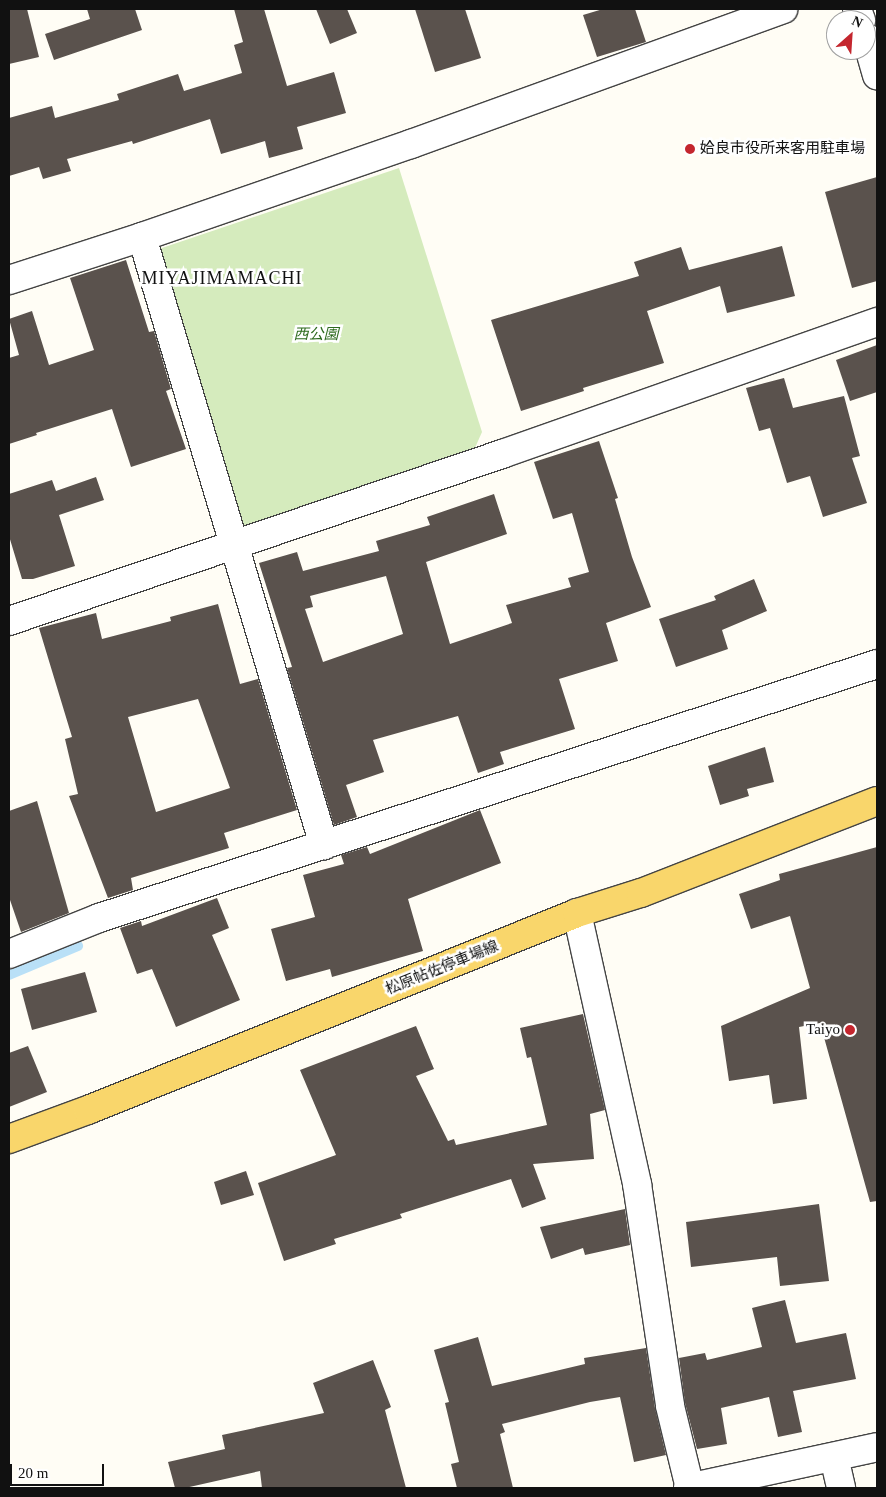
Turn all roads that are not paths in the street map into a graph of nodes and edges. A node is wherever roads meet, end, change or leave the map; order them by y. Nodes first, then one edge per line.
1 (783, 9) edge
2 (873, 60) edge
3 (877, 74) edge
4 (142, 237) junction
5 (9, 280) edge
6 (877, 322) edge
7 (236, 546) junction
8 (9, 621) edge
9 (877, 664) edge
10 (877, 801) edge
11 (324, 845) junction
12 (577, 914) junction
13 (9, 954) edge
14 (9, 1139) edge
15 (877, 1447) edge
16 (834, 1457) junction
17 (689, 1488) edge
18 (841, 1488) edge

1 - 4 street
2 - 3 street
4 - 5 street
4 - 7 street
6 - 7 street
7 - 8 street
7 - 11 street
9 - 11 street
10 - 12 main road, 松原帖佐停車場線
11 - 13 street
12 - 14 main road, 松原帖佐停車場線
12 - 17 street
15 - 16 street
16 - 17 street
16 - 18 street

